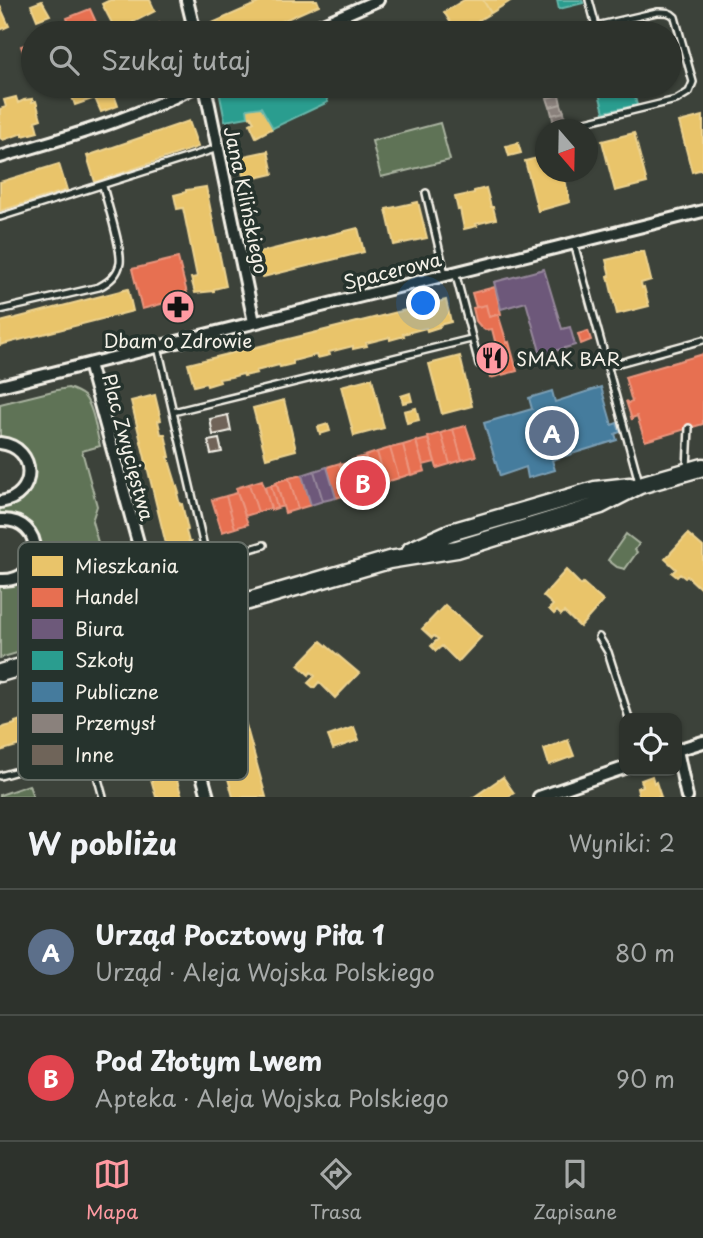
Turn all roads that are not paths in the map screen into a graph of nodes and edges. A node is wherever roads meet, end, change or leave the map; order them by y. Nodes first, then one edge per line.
1 (187, 0) edge
2 (378, 0) edge
3 (589, 0) edge
4 (192, 21) edge
5 (330, 21) edge
6 (595, 21) edge
7 (618, 21) edge
8 (676, 21) edge
9 (682, 42) edge
10 (682, 96) edge
11 (172, 98) edge
12 (208, 98) edge
13 (679, 98) edge
14 (598, 119) edge
15 (218, 148) junction
16 (0, 158) edge
17 (103, 186) junction
18 (426, 193) dead end
19 (703, 211) edge
20 (0, 217) edge
21 (574, 243) junction
22 (450, 273) junction
23 (0, 310) edge
24 (254, 322) junction
25 (471, 339) junction
26 (703, 340) edge
27 (158, 346) junction
28 (89, 364) junction
29 (479, 364) dead end
30 (608, 366) junction
31 (0, 386) edge
32 (173, 412) junction
33 (689, 428) dead end
34 (0, 443) edge
35 (703, 467) edge
36 (687, 472) junction
37 (640, 485) junction
38 (0, 502) edge
39 (0, 520) edge
40 (34, 542) edge
41 (137, 542) edge
42 (203, 542) edge
43 (264, 545) dead end
44 (248, 550) edge
45 (18, 577) edge
46 (0, 580) edge
47 (248, 601) edge
48 (599, 637) dead end
49 (18, 668) edge
50 (0, 673) edge
51 (627, 713) edge
52 (703, 741) edge
53 (682, 748) edge
54 (619, 770) edge
55 (18, 771) edge
56 (682, 774) edge
57 (0, 776) edge
58 (98, 780) edge
59 (203, 780) edge
60 (103, 797) edge
61 (208, 797) edge
62 (539, 797) edge
63 (687, 797) edge

1 - 4 street
2 - 5 street
3 - 6 lane
7 - 8 lane
9 - 10 lane
11 - 16 street
12 - 15 street, Jana Kilińskiego
13 - 14 lane
15 - 17 lane
15 - 24 street, Jana Kilińskiego
17 - 20 lane
17 - 23 lane
18 - 22 lane
19 - 21 street, Spacerowa
21 - 22 street, Spacerowa
21 - 30 lane
22 - 24 street, Spacerowa
22 - 25 lane
24 - 27 street, Spacerowa
25 - 29 lane
25 - 32 lane
26 - 30 lane
27 - 28 street, Spacerowa
27 - 32 lane
28 - 31 street, Plac Zwycięstwa
28 - 41 street, Plac Zwycięstwa
30 - 37 lane
32 - 42 lane
33 - 36 lane
34 - 38 street
35 - 36 main road
36 - 37 main road
37 - 47 main road
39 - 40 street
43 - 44 lane
45 - 46 street
48 - 51 lane
49 - 50 main road
52 - 53 street
54 - 62 street
55 - 57 lane
56 - 63 street
58 - 60 lane
59 - 61 street, Plac Zwycięstwa

